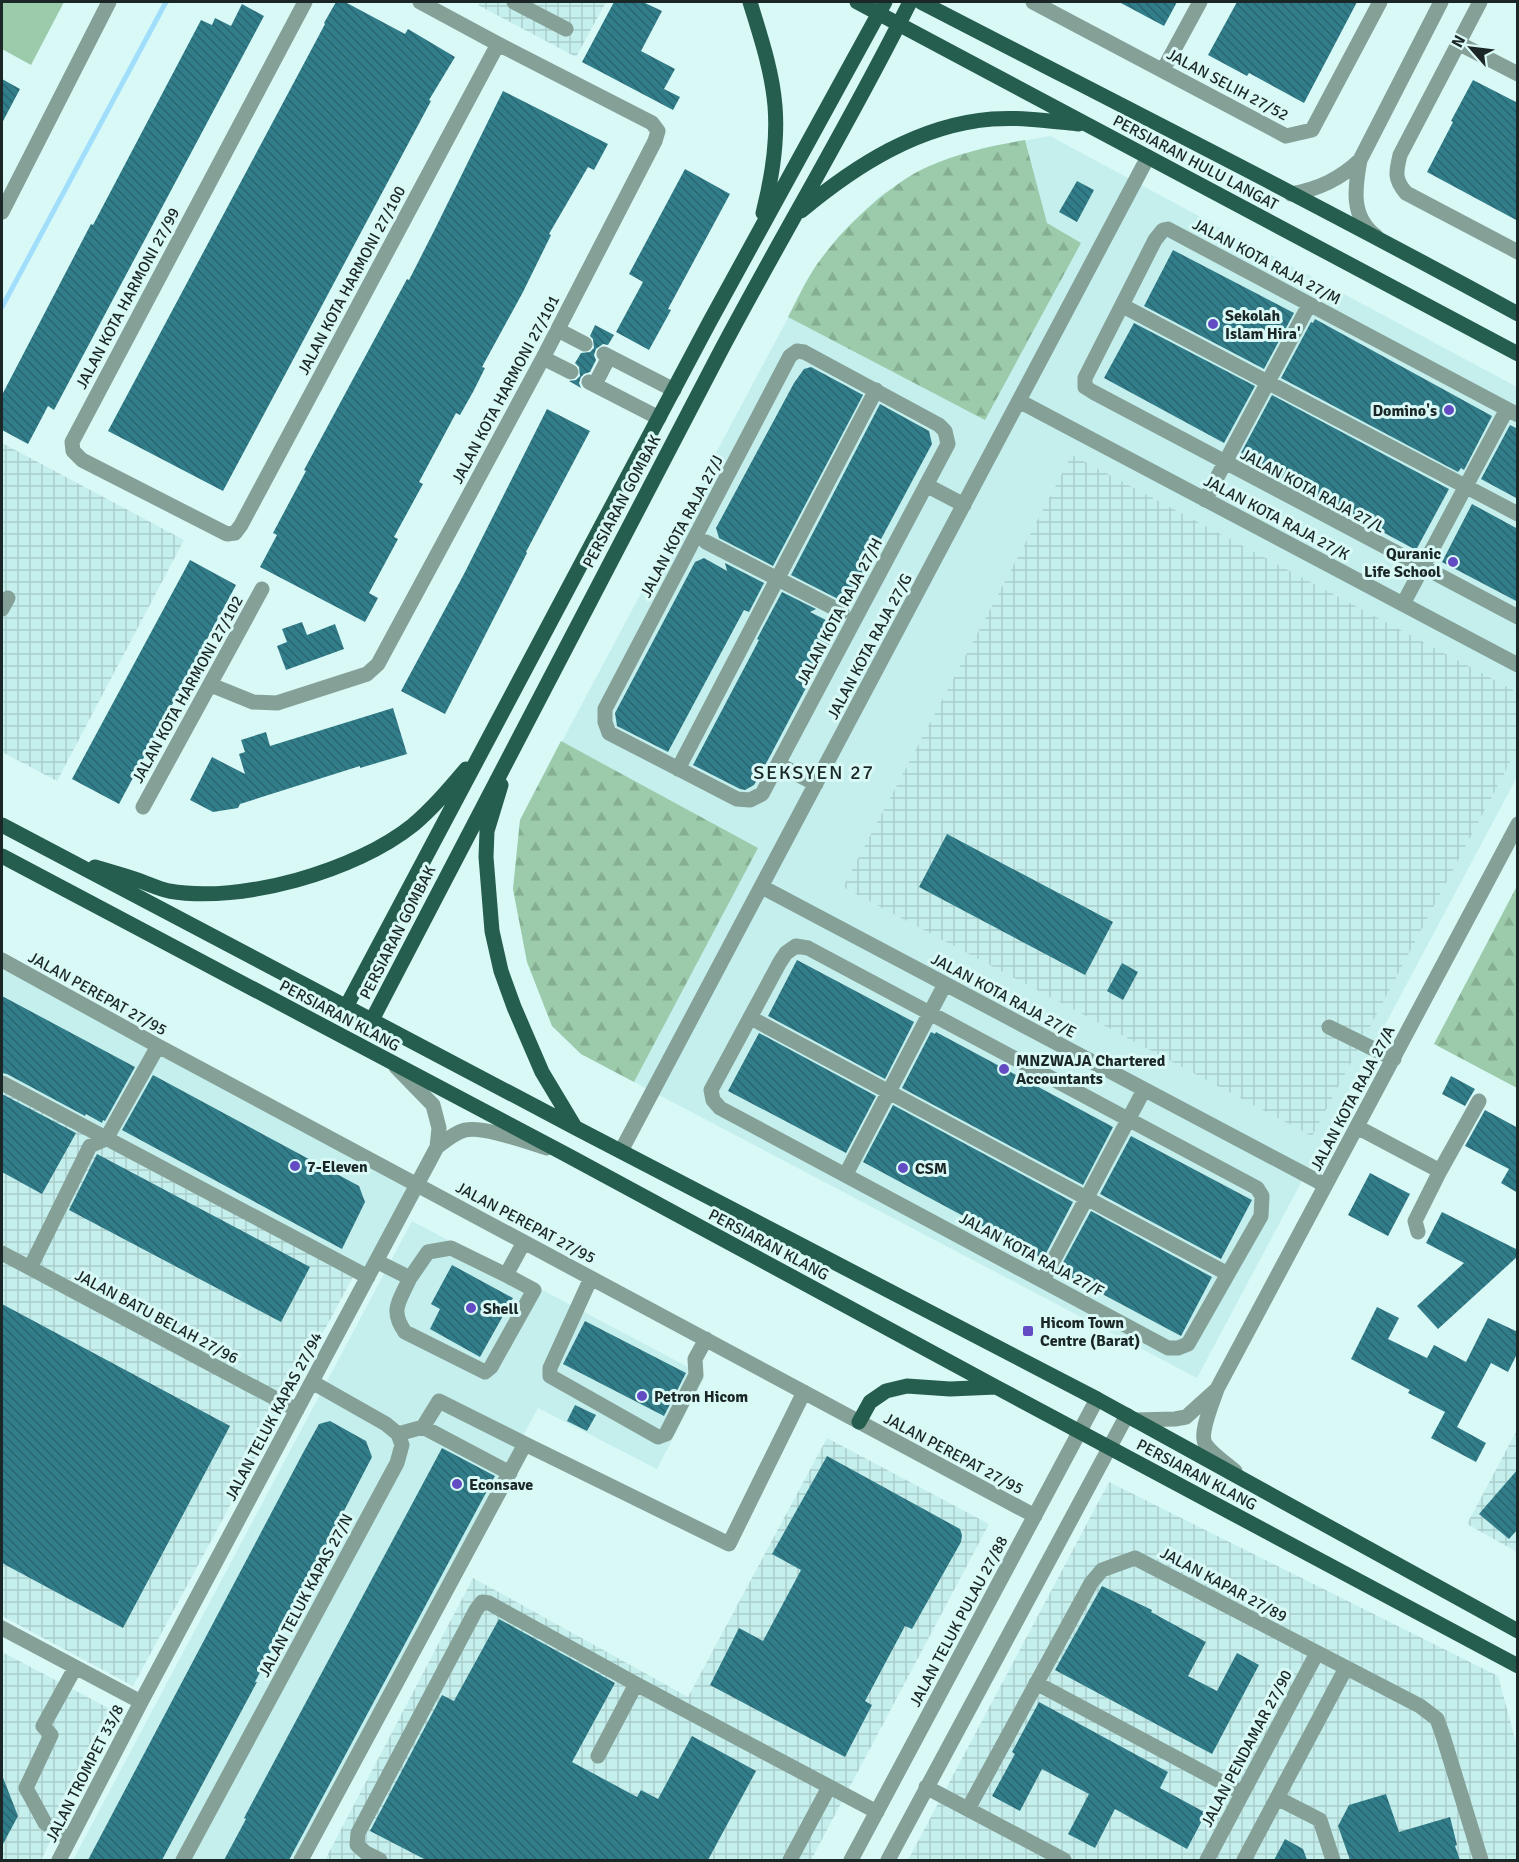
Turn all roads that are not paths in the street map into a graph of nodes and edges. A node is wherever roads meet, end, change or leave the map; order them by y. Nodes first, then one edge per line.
1 (109, 2) edge
2 (305, 2) edge
3 (420, 2) edge
4 (514, 2) edge
5 (750, 2) edge
6 (857, 2) edge
7 (910, 2) edge
8 (921, 2) edge
9 (1034, 2) edge
10 (1200, 2) edge
11 (1380, 2) edge
12 (1441, 2) edge
13 (1480, 2) edge
14 (882, 7) edge
15 (899, 24) junction
16 (566, 29) dead end
17 (1458, 43) junction
18 (498, 44) junction
19 (1163, 70) junction
20 (1518, 74) edge
21 (1088, 125) junction
22 (1148, 157) junction
23 (1360, 160) junction
24 (1291, 194) junction
25 (4, 203) edge
26 (795, 217) junction
27 (755, 239) junction
28 (1381, 239) junction
29 (1518, 252) edge
30 (1309, 305) junction
31 (1123, 306) junction
32 (1518, 314) edge
33 (558, 330) junction
34 (585, 344) dead end
35 (1518, 354) edge
36 (543, 358) junction
37 (571, 372) dead end
38 (1268, 382) junction
39 (674, 390) junction
40 (876, 390) junction
41 (1093, 392) joint
42 (1019, 401) junction
43 (1512, 412) edge
44 (659, 418) junction
45 (945, 431) joint
46 (1225, 463) junction
47 (926, 485) junction
48 (1465, 487) junction
49 (1205, 500) junction
50 (964, 505) junction
51 (1518, 514) edge
52 (235, 533) joint
53 (706, 542) dead end
54 (1422, 568) junction
55 (777, 579) junction
56 (262, 589) dead end
57 (1403, 604) junction
58 (842, 612) dead end
59 (1518, 617) edge
60 (1518, 665) edge
61 (211, 685) junction
62 (489, 741) junction
63 (510, 753) junction
64 (778, 764) junction
65 (678, 769) junction
66 (816, 784) junction
67 (750, 800) joint
68 (143, 807) dead end
69 (1518, 824) edge
70 (2, 825) edge
71 (55, 854) junction
72 (2, 856) edge
73 (762, 887) junction
74 (2, 960) edge
75 (945, 984) junction
76 (346, 1007) junction
77 (930, 1014) junction
78 (751, 1018) junction
79 (372, 1020) junction
80 (1329, 1028) dead end
81 (158, 1046) junction
82 (1394, 1059) junction
83 (391, 1062) junction
84 (2, 1083) edge
85 (1144, 1090) junction
86 (889, 1092) junction
87 (1479, 1101) dead end
88 (1129, 1119) junction
89 (1356, 1127) junction
90 (576, 1128) junction
91 (106, 1139) junction
92 (436, 1147) junction
93 (621, 1151) junction
94 (567, 1155) junction
95 (1440, 1171) junction
96 (846, 1174) junction
97 (417, 1184) junction
98 (1326, 1185) junction
99 (1087, 1198) junction
100 (1418, 1232) dead end
101 (524, 1242) junction
102 (2, 1253) edge
103 (376, 1261) junction
104 (30, 1268) junction
105 (1228, 1274) junction
106 (506, 1275) junction
107 (368, 1277) junction
108 (410, 1278) junction
109 (591, 1278) junction
110 (1043, 1280) junction
111 (706, 1340) junction
112 (312, 1382) junction
113 (996, 1388) junction
114 (1217, 1389) junction
115 (804, 1392) junction
116 (1097, 1399) junction
117 (297, 1410) junction
118 (1131, 1418) junction
119 (859, 1422) junction
120 (423, 1427) junction
121 (1080, 1432) junction
122 (399, 1434) junction
123 (525, 1444) junction
124 (1108, 1447) junction
125 (510, 1473) junction
126 (1249, 1483) junction
127 (1035, 1516) junction
128 (1477, 1609) junction
129 (1518, 1623) edge
130 (2, 1628) edge
131 (1518, 1631) edge
132 (1477, 1644) junction
133 (1317, 1653) junction
134 (1518, 1666) edge
135 (75, 1668) junction
136 (1346, 1668) junction
137 (1518, 1675) edge
138 (1036, 1683) junction
139 (636, 1684) junction
140 (141, 1702) junction
141 (598, 1756) dead end
142 (829, 1787) junction
143 (926, 1787) junction
144 (1242, 1793) junction
145 (1277, 1798) junction
146 (968, 1809) junction
147 (877, 1812) junction
148 (69, 1840) junction
149 (59, 1860) edge
150 (183, 1860) edge
151 (302, 1860) edge
152 (380, 1860) edge
153 (790, 1860) edge
154 (851, 1860) edge
155 (888, 1860) edge
156 (1064, 1860) edge
157 (1207, 1860) edge
158 (1244, 1860) edge
159 (1333, 1860) edge
160 (1481, 1860) edge

1 - 25 street
2 - 52 street, JALAN KOTA HARMONI 27/99
3 - 18 street
4 - 16 street
5 - 27 main road
6 - 14 main road, PERSIARAN HULU LANGAT
7 - 15 main road, PERSIARAN GOMBAK
8 - 24 main road, PERSIARAN HULU LANGAT
9 - 19 street, JALAN SELIH 27/52
10 - 19 street
11 - 19 street, JALAN SELIH 27/52
12 - 23 street
13 - 17 street
14 - 15 main road, PERSIARAN HULU LANGAT
14 - 27 main road, PERSIARAN GOMBAK
15 - 21 main road, PERSIARAN HULU LANGAT
15 - 26 main road, PERSIARAN GOMBAK
17 - 20 street
17 - 29 street
18 - 33 street, JALAN KOTA HARMONI 27/101
18 - 52 street, JALAN KOTA HARMONI 27/100
21 - 22 main road, PERSIARAN HULU LANGAT
21 - 26 main road
22 - 35 main road, PERSIARAN HULU LANGAT
22 - 42 street, JALAN KOTA RAJA 27/G
23 - 24 street
23 - 28 street
24 - 28 main road, PERSIARAN HULU LANGAT
26 - 63 main road, PERSIARAN GOMBAK
27 - 39 main road, PERSIARAN GOMBAK
28 - 32 main road, PERSIARAN HULU LANGAT
30 - 31 street, JALAN KOTA RAJA 27/M
30 - 38 street
30 - 43 street, JALAN KOTA RAJA 27/M
31 - 38 street
31 - 41 street, JALAN KOTA RAJA 27/M
33 - 34 street
33 - 36 street, JALAN KOTA HARMONI 27/101
36 - 37 street
36 - 61 street, JALAN KOTA HARMONI 27/101
38 - 46 street
38 - 48 street
39 - 44 main road, PERSIARAN GOMBAK
39 - 44 street
40 - 45 street, JALAN KOTA RAJA 27/J
40 - 55 street
40 - 65 street, JALAN KOTA RAJA 27/J
41 - 46 street, JALAN KOTA RAJA 27/L
42 - 49 street, JALAN KOTA RAJA 27/K
42 - 50 street, JALAN KOTA RAJA 27/G
43 - 48 street
44 - 62 main road, PERSIARAN GOMBAK
45 - 47 street, JALAN KOTA RAJA 27/H
46 - 49 street
46 - 54 street, JALAN KOTA RAJA 27/L
47 - 50 street
47 - 64 street, JALAN KOTA RAJA 27/H
48 - 51 street
48 - 54 street
49 - 57 street, JALAN KOTA RAJA 27/K
50 - 66 street, JALAN KOTA RAJA 27/G
53 - 55 street
54 - 57 street
54 - 59 street, JALAN KOTA RAJA 27/L
55 - 58 street
55 - 65 street
56 - 61 street, JALAN KOTA HARMONI 27/102
57 - 60 street, JALAN KOTA RAJA 27/K
61 - 68 street, JALAN KOTA HARMONI 27/102
62 - 71 main road
62 - 76 main road, PERSIARAN GOMBAK
63 - 79 main road, PERSIARAN GOMBAK
63 - 90 main road
64 - 66 street
64 - 67 street, JALAN KOTA RAJA 27/H
65 - 67 street, JALAN KOTA RAJA 27/J
66 - 73 street, JALAN KOTA RAJA 27/G
69 - 82 street, JALAN KOTA RAJA 27/A
70 - 71 main road, PERSIARAN KLANG
71 - 76 main road, PERSIARAN KLANG
72 - 83 main road, PERSIARAN KLANG
73 - 75 street, JALAN KOTA RAJA 27/E
73 - 93 street, JALAN KOTA RAJA 27/G
74 - 81 street, JALAN PEREPAT 27/95
75 - 77 street
75 - 85 street, JALAN KOTA RAJA 27/E
76 - 79 main road, PERSIARAN KLANG
77 - 78 street, JALAN KOTA RAJA 27/F
77 - 86 street
77 - 88 street, JALAN KOTA RAJA 27/F
78 - 86 street
78 - 96 street, JALAN KOTA RAJA 27/F
79 - 90 main road, PERSIARAN KLANG
80 - 82 street
81 - 91 street
81 - 97 street, JALAN PEREPAT 27/95
82 - 89 street, JALAN KOTA RAJA 27/A
83 - 92 street
83 - 94 main road, PERSIARAN KLANG
84 - 91 street
85 - 88 street
85 - 98 street, JALAN KOTA RAJA 27/E
86 - 96 street
86 - 99 street
87 - 95 street
88 - 99 street
88 - 105 street, JALAN KOTA RAJA 27/F
89 - 95 street
89 - 98 street, JALAN KOTA RAJA 27/A
90 - 93 main road, PERSIARAN KLANG
91 - 104 street
91 - 107 street
92 - 94 street
92 - 97 street, JALAN TELUK KAPAS 27/94
93 - 116 main road, PERSIARAN KLANG
94 - 113 main road, PERSIARAN KLANG
95 - 100 street
96 - 110 street, JALAN KOTA RAJA 27/F
97 - 101 street, JALAN PEREPAT 27/95
97 - 103 street, JALAN TELUK KAPAS 27/94
98 - 114 street, JALAN KOTA RAJA 27/A
99 - 105 street
99 - 110 street
101 - 106 street
101 - 109 street, JALAN PEREPAT 27/95
102 - 104 street, JALAN BATU BELAH 27/96
103 - 107 street, JALAN TELUK KAPAS 27/94
103 - 108 street
104 - 117 street, JALAN BATU BELAH 27/96
105 - 110 street, JALAN KOTA RAJA 27/F
106 - 108 street
106 - 108 street
107 - 112 street, JALAN TELUK KAPAS 27/94
109 - 111 street, JALAN PEREPAT 27/95
109 - 111 street
111 - 115 street, JALAN PEREPAT 27/95
112 - 117 street, JALAN TELUK KAPAS 27/94
112 - 122 street
113 - 119 main road
113 - 121 main road, PERSIARAN KLANG
114 - 118 street, JALAN KOTA RAJA 27/A
114 - 126 street, JALAN KOTA RAJA 27/A
115 - 119 street, JALAN PEREPAT 27/95
115 - 123 street
116 - 118 main road, PERSIARAN KLANG
116 - 121 street, JALAN TELUK PULAU 27/88
117 - 140 street, JALAN TELUK KAPAS 27/94
118 - 124 street
118 - 126 main road, PERSIARAN KLANG
119 - 127 street, JALAN PEREPAT 27/95
120 - 122 street
120 - 123 street
120 - 125 street
121 - 124 main road, PERSIARAN KLANG
121 - 127 street, JALAN TELUK PULAU 27/88
122 - 150 street, JALAN TELUK KAPAS 27/N
123 - 125 street
124 - 132 main road, PERSIARAN KLANG
124 - 143 street
125 - 151 street
126 - 128 main road, PERSIARAN KLANG
127 - 147 street, JALAN TELUK PULAU 27/88
128 - 129 main road
128 - 131 main road, PERSIARAN KLANG
130 - 135 street
132 - 134 main road, PERSIARAN KLANG
132 - 137 main road
133 - 136 street, JALAN KAPAR 27/89
133 - 138 street, JALAN KAPAR 27/89
133 - 144 street, JALAN PENDAMAR 27/90
135 - 140 street
135 - 148 street
136 - 145 street
136 - 160 street, JALAN KAPAR 27/89
138 - 144 street
138 - 146 street, JALAN KAPAR 27/89
139 - 141 street
139 - 142 street
139 - 152 street
140 - 148 street, JALAN TROMPET 33/8
142 - 147 street
142 - 153 street
143 - 146 street
143 - 155 street
144 - 157 street, JALAN PENDAMAR 27/90
145 - 158 street
145 - 159 street
146 - 156 street
147 - 154 street, JALAN TELUK PULAU 27/88
148 - 149 street, JALAN TROMPET 33/8

